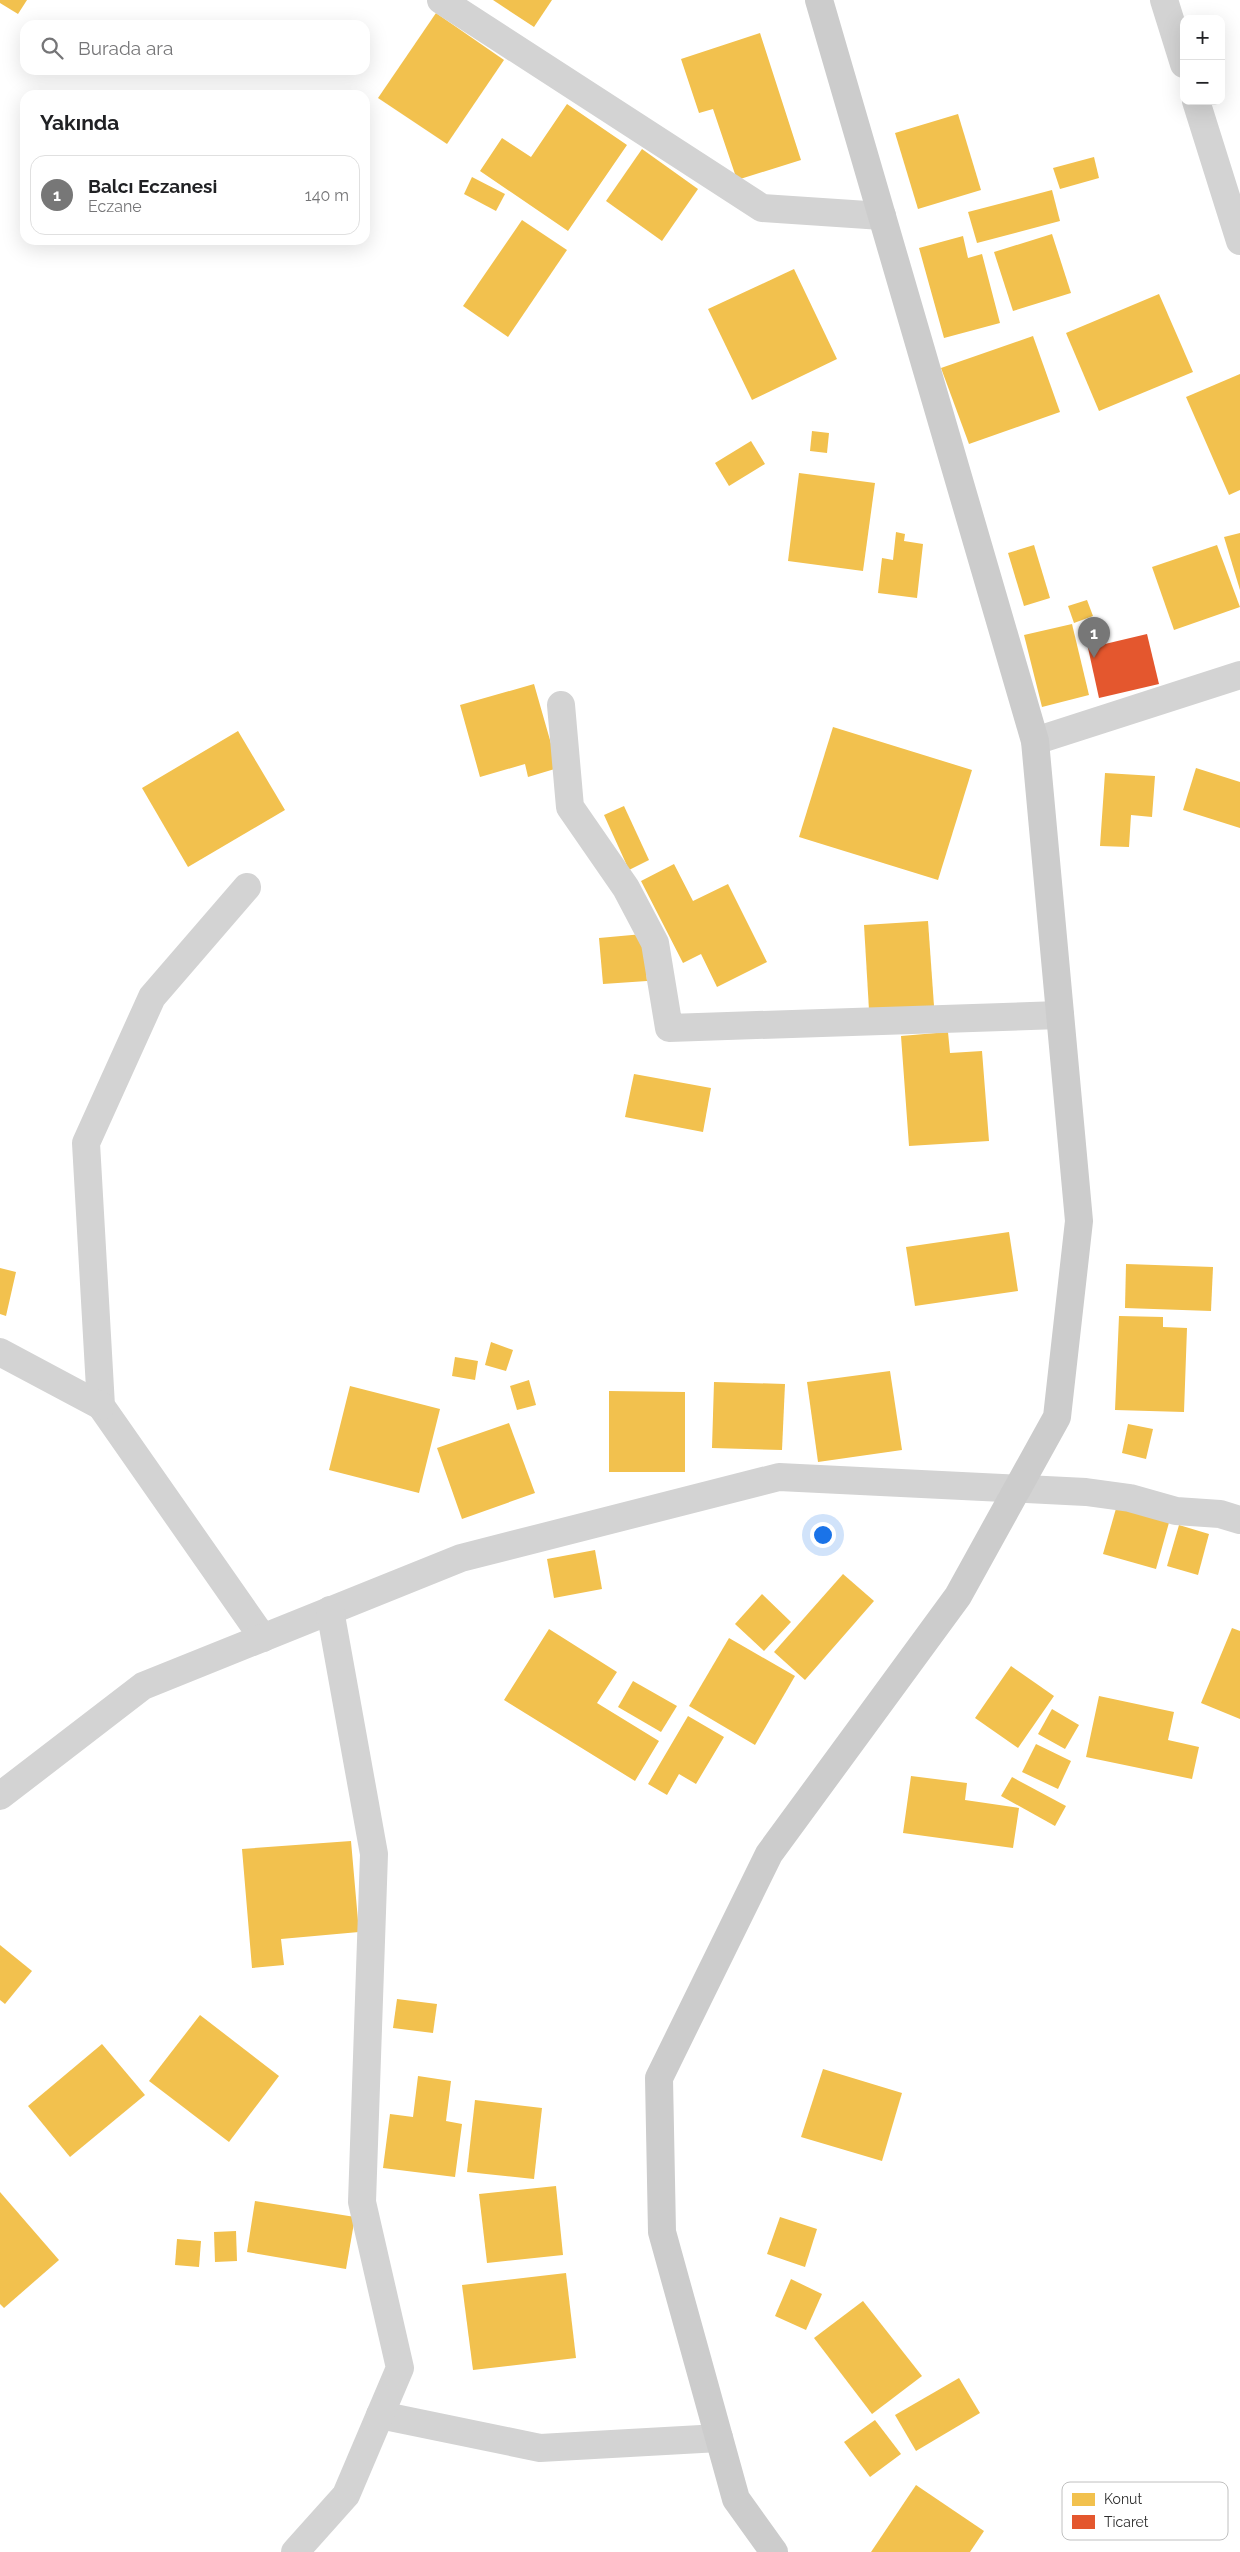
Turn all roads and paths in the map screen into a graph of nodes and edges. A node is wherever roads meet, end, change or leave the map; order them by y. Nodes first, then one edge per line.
1 (442, 0) edge
2 (819, 0) edge
3 (1164, 0) edge
4 (1183, 60) edge
5 (1197, 105) edge
6 (882, 216) junction
7 (1240, 241) edge
8 (1240, 676) edge
9 (561, 705) dead end
10 (1035, 741) junction
11 (247, 887) dead end
12 (1060, 1015) junction
13 (0, 1352) edge
14 (101, 1406) junction
15 (1018, 1488) junction
16 (1240, 1520) edge
17 (330, 1610) junction
18 (263, 1638) junction
19 (0, 1796) edge
20 (380, 2415) junction
21 (719, 2438) junction
22 (295, 2552) edge
23 (774, 2552) edge

1 - 6 street
2 - 6 main road
3 - 4 street
5 - 7 street
6 - 10 main road
8 - 10 street
9 - 12 street
10 - 12 main road
11 - 14 street
12 - 15 main road
13 - 14 street
14 - 18 street
15 - 16 street
15 - 17 street
15 - 21 main road
17 - 18 street
17 - 20 street
18 - 19 street
20 - 21 street
20 - 22 street
21 - 23 main road

